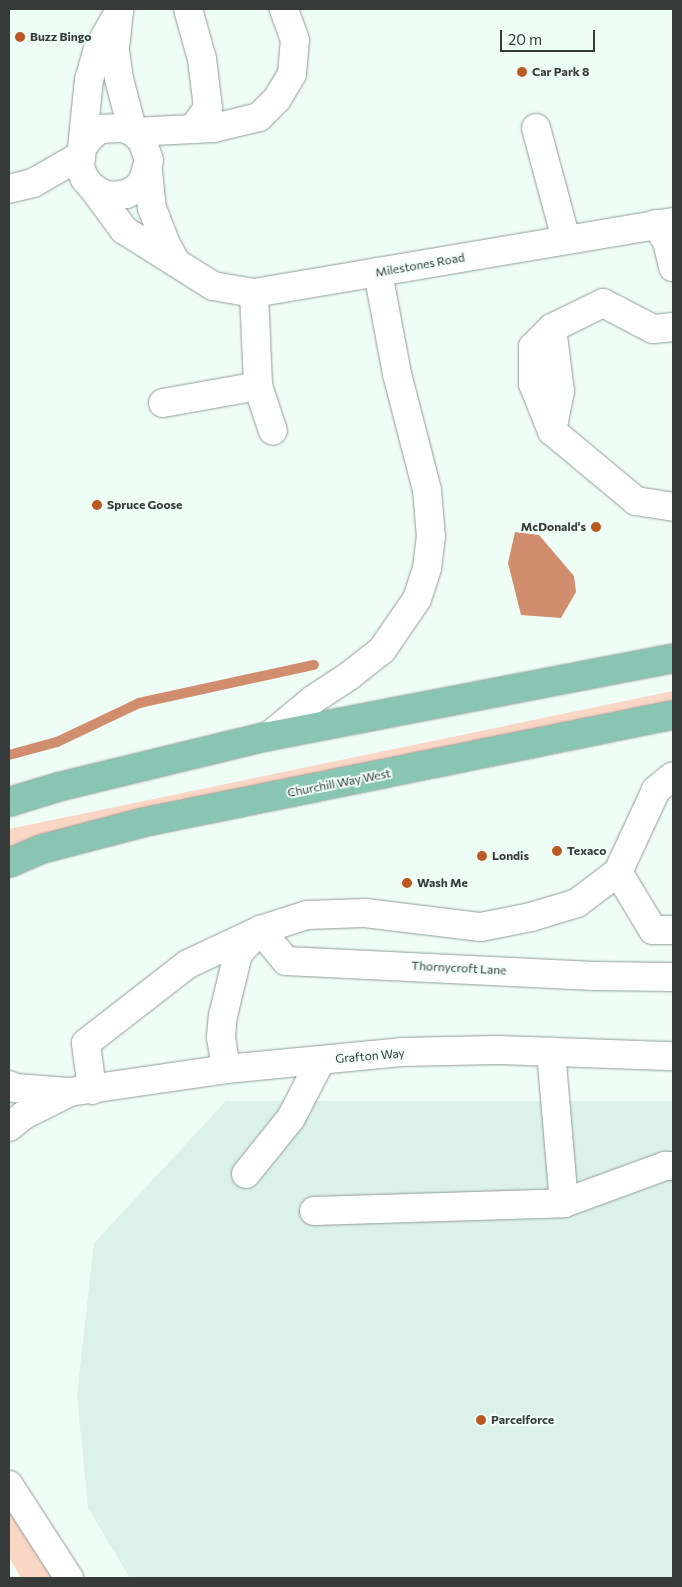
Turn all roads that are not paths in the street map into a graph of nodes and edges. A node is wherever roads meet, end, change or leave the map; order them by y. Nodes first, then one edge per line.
1 (188, 9) edge
2 (284, 9) edge
3 (119, 10) edge
4 (536, 128) dead end
5 (193, 129) junction
6 (134, 132) junction
7 (82, 150) junction
8 (148, 171) junction
9 (15, 187) edge
10 (92, 188) junction
11 (664, 223) edge
12 (566, 239) junction
13 (175, 261) junction
14 (673, 267) edge
15 (378, 272) junction
16 (254, 293) junction
17 (673, 327) edge
18 (258, 386) junction
19 (163, 403) dead end
20 (273, 431) dead end
21 (673, 507) edge
22 (673, 658) edge
23 (673, 715) edge
24 (269, 736) junction
25 (665, 783) edge
26 (9, 802) edge
27 (9, 863) edge
28 (618, 872) junction
29 (260, 930) junction
30 (673, 930) edge
31 (673, 976) edge
32 (551, 1052) junction
33 (673, 1056) edge
34 (321, 1060) junction
35 (226, 1069) junction
36 (9, 1085) edge
37 (80, 1091) junction
38 (9, 1127) edge
39 (673, 1166) edge
40 (246, 1174) dead end
41 (564, 1203) junction
42 (314, 1211) dead end
43 (9, 1485) edge
44 (69, 1578) edge

1 - 5 street
2 - 5 street
3 - 6 street
3 - 7 street
4 - 12 street
5 - 6 street
6 - 7 street
6 - 8 street
7 - 9 street
7 - 10 street
8 - 10 street
8 - 13 street, Milestones Road
9 - 10 street
10 - 13 street, Milestones Road
11 - 12 street, Milestones Road
11 - 14 street
12 - 15 street, Milestones Road
13 - 16 street, Milestones Road
15 - 16 street, Milestones Road
15 - 24 street
16 - 18 street
17 - 21 street
18 - 19 street
18 - 20 street
22 - 24 main road
23 - 27 main road, Churchill Way West
24 - 26 main road
25 - 28 street
28 - 29 street
28 - 30 street
29 - 31 street, Thornycroft Lane
29 - 35 street
29 - 37 street
32 - 33 street, Grafton Way
32 - 34 street, Grafton Way
32 - 41 street
34 - 35 street, Grafton Way
34 - 40 street
35 - 37 street, Grafton Way
36 - 37 street, Grafton Way
37 - 38 street, Grafton Way
39 - 41 street
41 - 42 street
43 - 44 street

